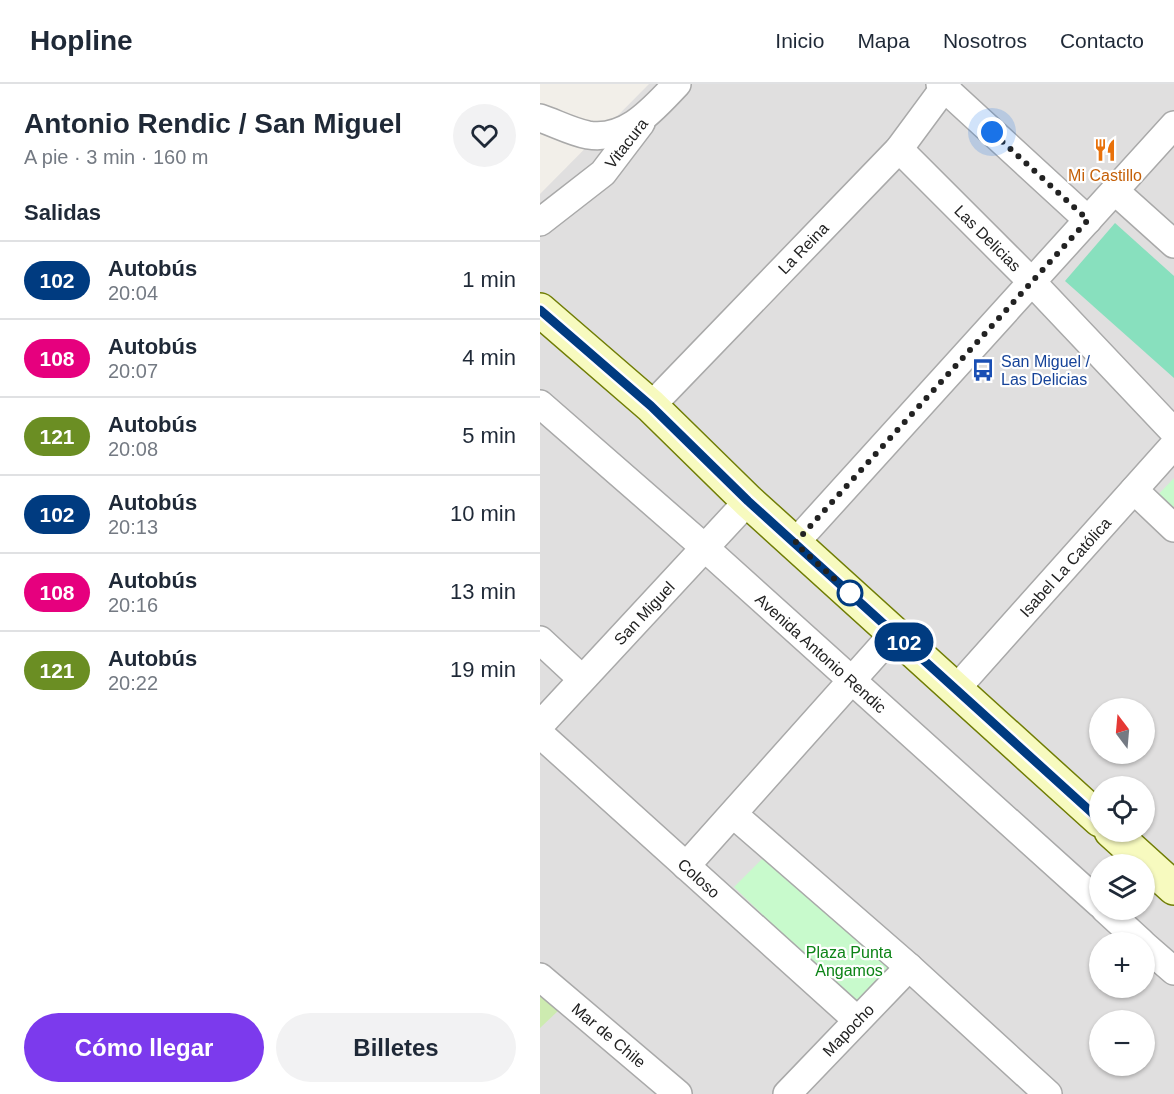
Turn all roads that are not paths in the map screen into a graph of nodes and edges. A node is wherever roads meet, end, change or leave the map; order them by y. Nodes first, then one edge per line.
1 (676, 84) edge
2 (944, 85) edge
3 (650, 112) junction
4 (540, 118) edge
5 (1174, 126) edge
6 (589, 135) junction
7 (899, 149) junction
8 (603, 173) junction
9 (1114, 191) junction
10 (1088, 220) junction
11 (540, 222) edge
12 (1174, 244) edge
13 (1032, 282) junction
14 (540, 310) edge
15 (540, 404) edge
16 (651, 406) junction
17 (1174, 432) edge
18 (1174, 445) edge
19 (1134, 490) junction
20 (748, 501) junction
21 (1174, 528) edge
22 (795, 543) junction
23 (705, 548) junction
24 (894, 633) junction
25 (540, 640) edge
26 (582, 679) junction
27 (851, 680) junction
28 (956, 689) junction
29 (540, 724) edge
30 (540, 735) edge
31 (1089, 810) edge
32 (733, 814) junction
33 (1123, 842) edge
34 (686, 866) junction
35 (1174, 888) edge
36 (1089, 894) edge
37 (1117, 920) edge
38 (1131, 932) edge
39 (1155, 954) edge
40 (909, 967) junction
41 (1174, 971) edge
42 (540, 977) edge
43 (857, 1020) junction
44 (678, 1094) edge
45 (787, 1094) edge
46 (1048, 1094) edge

1 - 3 street, Vitacura
2 - 7 street, La Reina
2 - 10 street
3 - 6 street, Vitacura
3 - 8 street, Vitacura
4 - 6 street, Vitacura
5 - 9 street
6 - 8 street, Vitacura
7 - 13 street, Las Delicias
7 - 16 street, La Reina
8 - 11 street, Vitacura
9 - 10 street
9 - 12 street
10 - 13 street
13 - 17 street, Las Delicias
13 - 22 street
14 - 16 main road
15 - 23 street, Avenida Antonio Rendic
16 - 20 main road
18 - 19 street, Isabel La Católica
19 - 21 street
19 - 28 street, Isabel La Católica
20 - 22 main road
20 - 23 street, San Miguel
22 - 24 main road
23 - 26 street, San Miguel
23 - 27 street, Avenida Antonio Rendic
24 - 27 street
24 - 28 main road
25 - 26 street
26 - 29 street, San Miguel
27 - 32 street
27 - 36 street, Avenida Antonio Rendic
28 - 31 main road
30 - 34 street, Coloso
32 - 34 street
32 - 40 street
33 - 35 main road
34 - 43 street, Coloso
37 - 38 street
39 - 41 street
40 - 43 street, Mapocho
40 - 46 street
42 - 44 street, Mar de Chile
43 - 45 street, Mapocho

